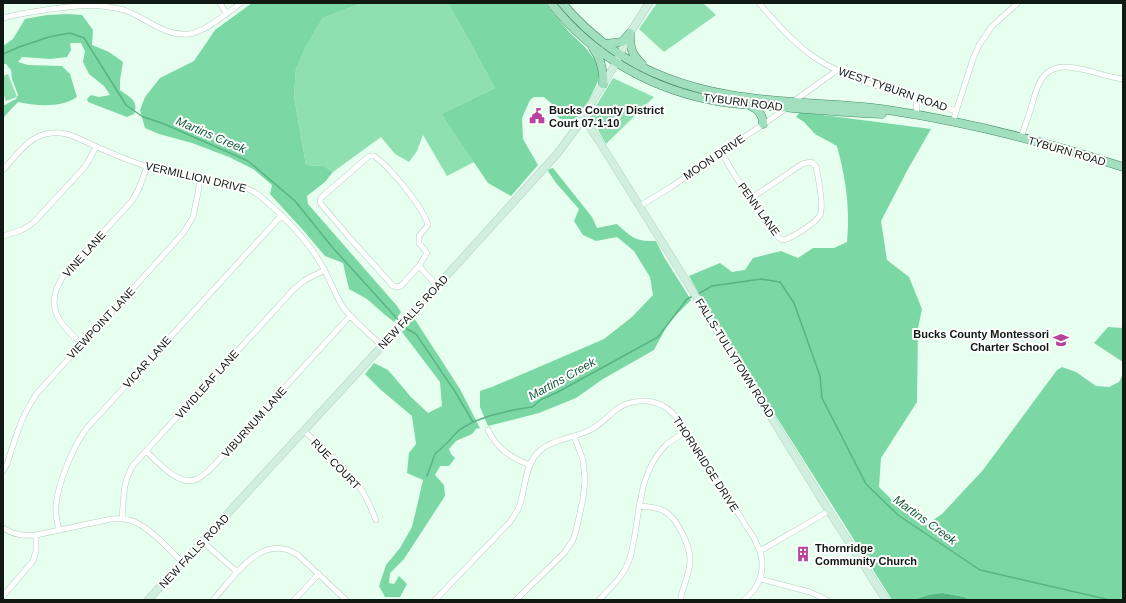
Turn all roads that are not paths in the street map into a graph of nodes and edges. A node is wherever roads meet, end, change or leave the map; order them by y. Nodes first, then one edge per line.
1 (220, 3) edge
2 (241, 3) edge
3 (551, 3) edge
4 (562, 3) edge
5 (649, 3) edge
6 (759, 3) edge
7 (1018, 3) edge
8 (54, 6) edge
9 (226, 13) junction
10 (3, 18) edge
11 (630, 33) junction
12 (589, 43) junction
13 (605, 44) junction
14 (620, 54) junction
15 (616, 63) junction
16 (836, 71) junction
17 (652, 72) junction
18 (1123, 79) edge
19 (603, 84) junction
20 (916, 99) junction
21 (748, 105) junction
22 (790, 105) junction
23 (956, 111) junction
24 (917, 115) junction
25 (583, 117) junction
26 (953, 121) junction
27 (763, 124) junction
28 (1021, 138) junction
29 (96, 147) junction
30 (720, 152) junction
31 (147, 166) junction
32 (1123, 167) edge
33 (3, 170) edge
34 (200, 178) junction
35 (750, 199) junction
36 (640, 206) junction
37 (281, 216) junction
38 (3, 236) edge
39 (419, 266) junction
40 (325, 270) junction
41 (437, 286) junction
42 (350, 316) junction
43 (82, 344) junction
44 (382, 346) junction
45 (488, 430) dead end
46 (304, 431) junction
47 (686, 432) junction
48 (574, 436) junction
49 (146, 451) junction
50 (530, 465) junction
51 (3, 471) edge
52 (640, 506) junction
53 (829, 511) junction
54 (122, 519) junction
55 (376, 520) dead end
56 (3, 528) edge
57 (59, 530) junction
58 (36, 535) junction
59 (202, 541) junction
60 (760, 551) junction
61 (182, 562) junction
62 (237, 572) junction
63 (319, 574) junction
64 (760, 579) junction
65 (3, 596) edge
66 (148, 600) edge
67 (213, 600) edge
68 (294, 600) edge
69 (346, 600) edge
70 (435, 600) edge
71 (516, 600) edge
72 (599, 600) edge
73 (681, 600) edge
74 (744, 600) edge
75 (827, 600) edge
76 (886, 600) edge

1 - 9 street
2 - 9 street
3 - 12 main road, TYBURN ROAD
4 - 13 main road, TYBURN ROAD
5 - 11 main road, NEW FALLS ROAD
6 - 16 street, WEST TYBURN ROAD
7 - 23 street
8 - 9 street
8 - 10 street
11 - 13 main road
11 - 14 main road, NEW FALLS ROAD
11 - 17 main road
12 - 15 main road, TYBURN ROAD
12 - 19 main road
13 - 14 main road, TYBURN ROAD
14 - 15 main road, NEW FALLS ROAD
14 - 17 main road, TYBURN ROAD
15 - 19 main road, NEW FALLS ROAD
15 - 21 main road, TYBURN ROAD
16 - 20 street, WEST TYBURN ROAD
16 - 22 street, MOON DRIVE
17 - 22 main road, TYBURN ROAD
18 - 28 street
19 - 25 main road, NEW FALLS ROAD
20 - 23 street, WEST TYBURN ROAD
20 - 24 street
21 - 22 main road, TYBURN ROAD
21 - 27 main road
22 - 24 main road, TYBURN ROAD
22 - 27 street, MOON DRIVE
23 - 26 street
24 - 26 main road, TYBURN ROAD
25 - 36 main road, FALLS-TULLYTOWN ROAD
25 - 41 main road, NEW FALLS ROAD
26 - 28 main road, TYBURN ROAD
27 - 30 street, MOON DRIVE
28 - 32 main road, TYBURN ROAD
29 - 31 street, VERMILLION DRIVE
29 - 33 street, VERMILLION DRIVE
29 - 38 street
30 - 35 street, PENN LANE
30 - 36 street, MOON DRIVE
31 - 34 street, VERMILLION DRIVE
31 - 43 street, VINE LANE
34 - 37 street, VERMILLION DRIVE
34 - 43 street, VIEWPOINT LANE
35 - 35 street, PENN LANE
36 - 53 main road, FALLS-TULLYTOWN ROAD
37 - 40 street, VERMILLION DRIVE
37 - 57 street, VICAR LANE
39 - 39 street
39 - 41 street
40 - 42 street, VERMILLION DRIVE
40 - 49 street, VIVIDLEAF LANE
41 - 44 main road, NEW FALLS ROAD
42 - 44 street, VERMILLION DRIVE
42 - 49 street, VIBURNUM LANE
43 - 51 street, VIEWPOINT LANE
44 - 46 main road, NEW FALLS ROAD
45 - 50 street
46 - 55 street, RUE COURT
46 - 59 main road, NEW FALLS ROAD
47 - 48 street, THORNRIDGE DRIVE
47 - 52 street
47 - 60 street, THORNRIDGE DRIVE
48 - 50 street, THORNRIDGE DRIVE
48 - 71 street
49 - 54 street, VIVIDLEAF LANE
50 - 70 street, THORNRIDGE DRIVE
52 - 72 street
52 - 73 street
53 - 60 street
53 - 76 main road, FALLS-TULLYTOWN ROAD
54 - 57 street
54 - 61 street
56 - 58 street
57 - 58 street
58 - 65 street
59 - 61 main road, NEW FALLS ROAD
59 - 62 street
60 - 64 street, THORNRIDGE DRIVE
61 - 66 main road, NEW FALLS ROAD
62 - 63 street
62 - 67 street
63 - 68 street
63 - 69 street
64 - 74 street, THORNRIDGE DRIVE
64 - 75 street

